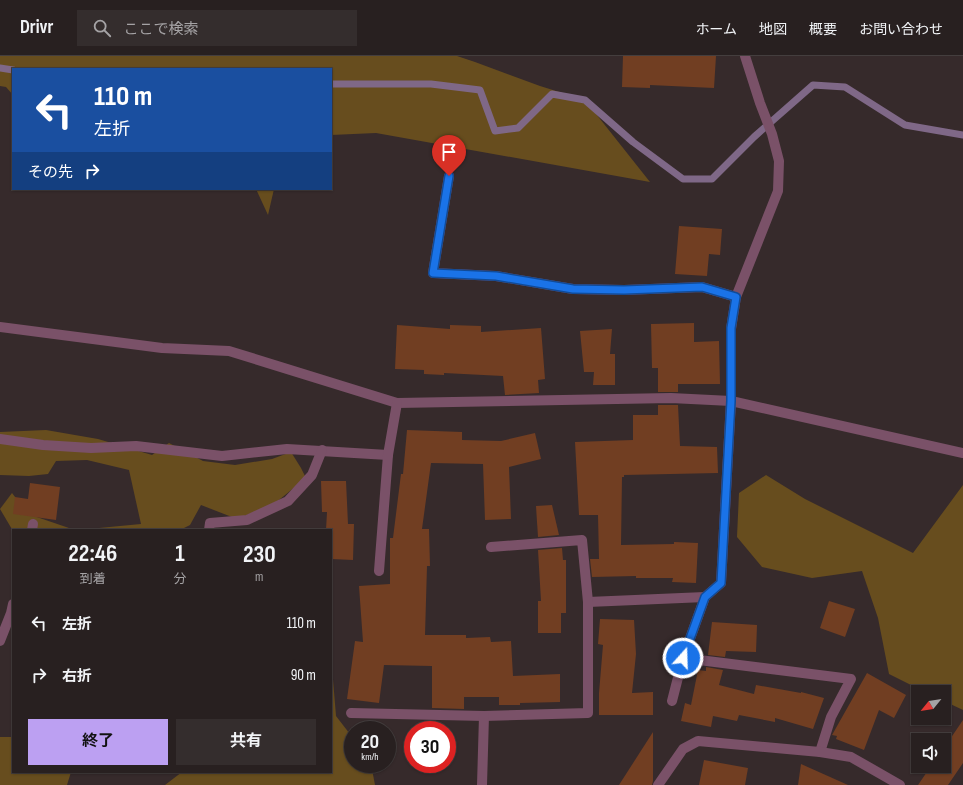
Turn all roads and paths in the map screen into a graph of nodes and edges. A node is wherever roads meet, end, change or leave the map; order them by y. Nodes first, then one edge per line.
1 (745, 56) edge
2 (449, 176) dead end
3 (736, 297) junction
4 (0, 327) edge
5 (731, 401) junction
6 (396, 403) junction
7 (0, 439) edge
8 (322, 450) junction
9 (963, 452) edge
10 (388, 455) junction
11 (209, 529) edge
12 (491, 547) dead end
13 (379, 571) dead end
14 (705, 597) junction
15 (588, 602) junction
16 (12, 610) edge
17 (0, 641) edge
18 (683, 658) junction
19 (672, 701) dead end
20 (351, 713) dead end
21 (484, 716) junction
22 (820, 752) junction
23 (482, 785) edge
24 (658, 785) edge
25 (900, 785) edge

1 - 3 street
2 - 3 street
3 - 5 street
4 - 6 street
5 - 6 street
5 - 9 street
5 - 14 street
6 - 10 street
7 - 8 street
8 - 10 street
8 - 11 street
10 - 13 street
12 - 15 street
14 - 15 street
14 - 18 street
15 - 21 street
16 - 17 street
18 - 19 street
18 - 22 street
20 - 21 street
21 - 23 street
22 - 24 street
22 - 25 street

